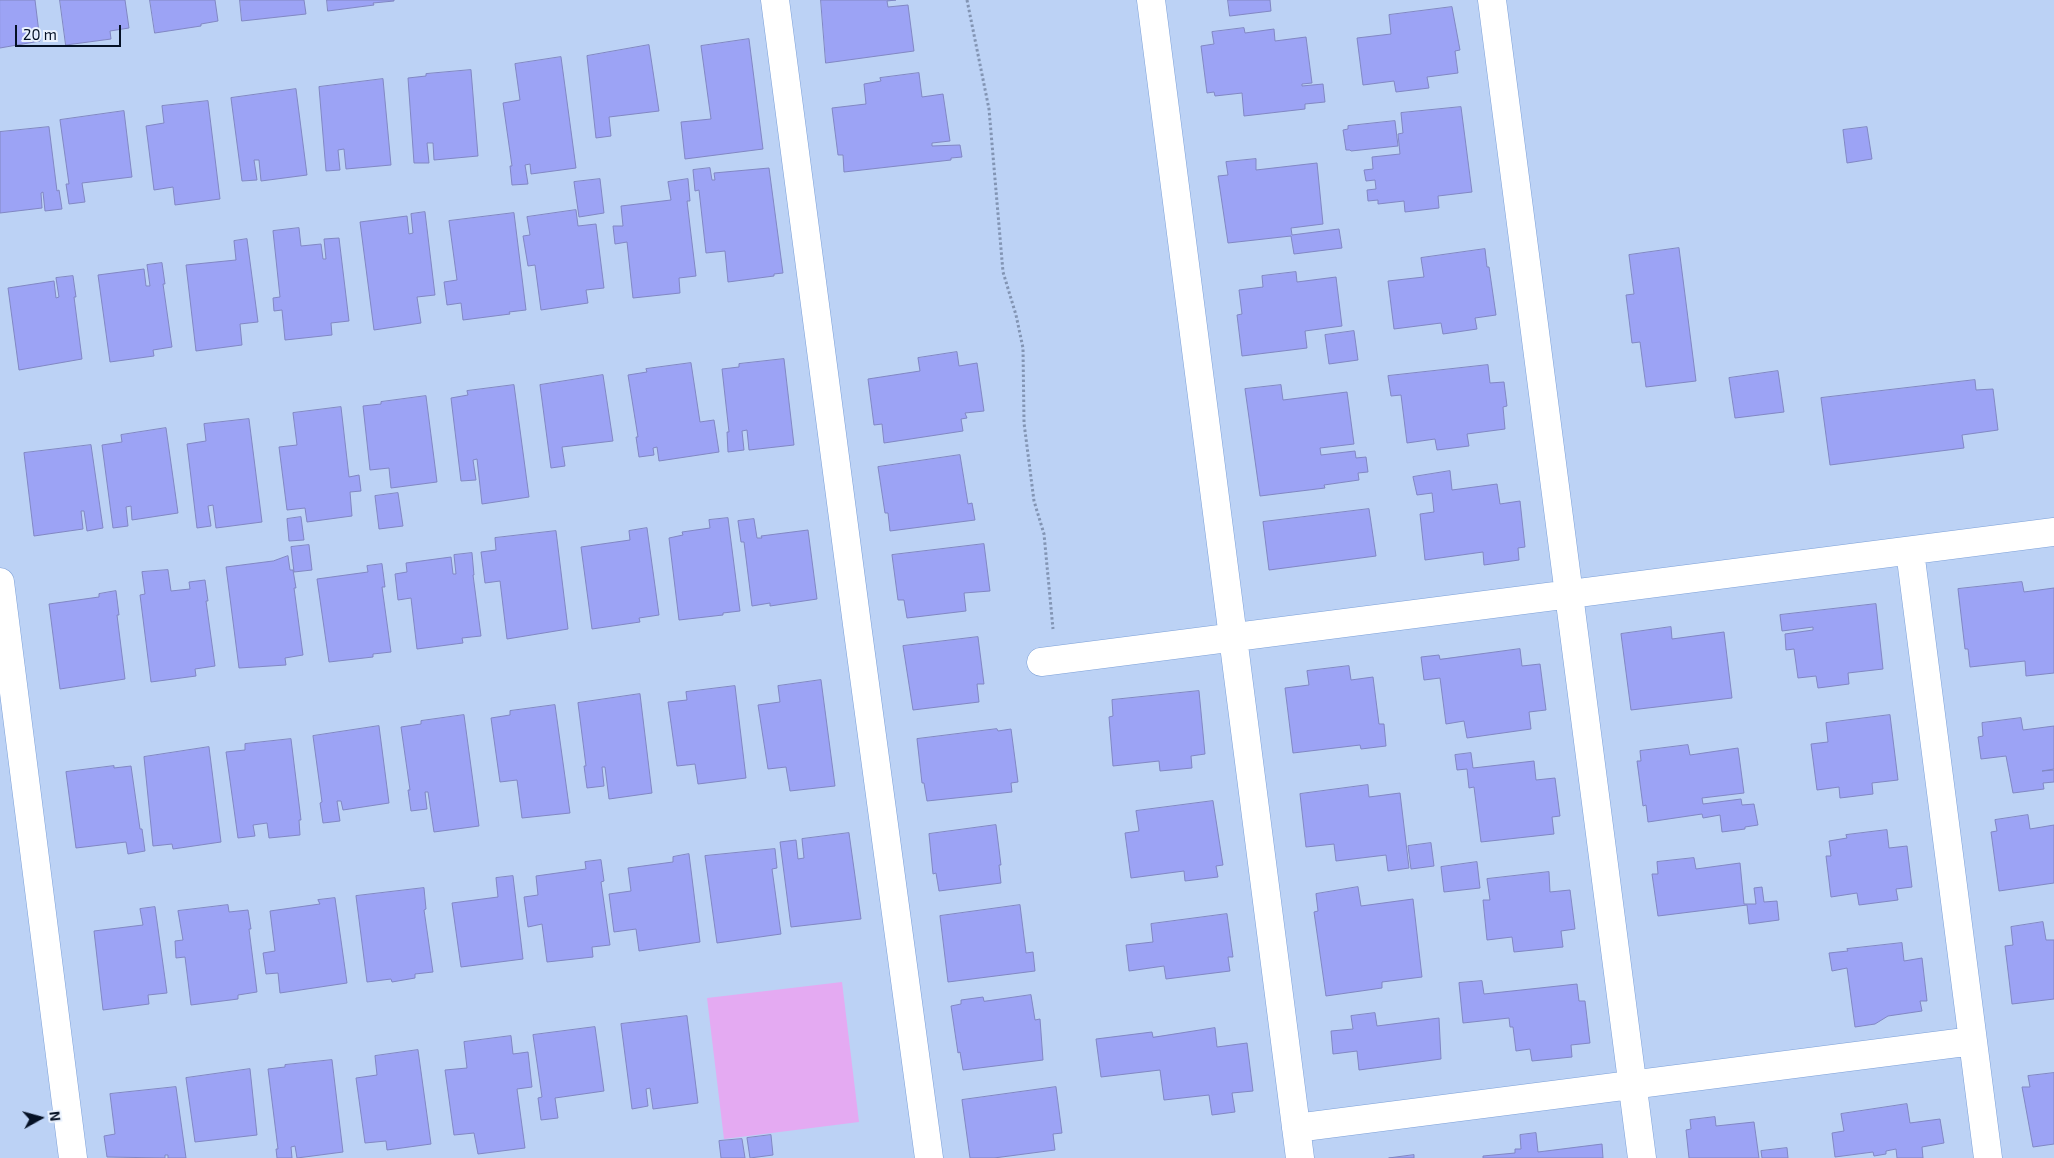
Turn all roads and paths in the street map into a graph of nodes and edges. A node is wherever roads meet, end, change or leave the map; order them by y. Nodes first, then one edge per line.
1 (775, 0) edge
2 (967, 0) edge
3 (1151, 0) edge
4 (1492, 0) edge
5 (2054, 532) edge
6 (1910, 551) junction
7 (0, 582) edge
8 (1569, 594) junction
9 (1233, 637) junction
10 (1049, 661) joint
11 (1973, 1041) junction
12 (1632, 1084) junction
13 (1296, 1128) junction
14 (73, 1158) edge
15 (929, 1158) edge
16 (1300, 1158) edge
17 (1642, 1158) edge
18 (1988, 1158) edge

1 - 15 street
2 - 10 path
3 - 9 street
4 - 8 street
5 - 6 street
6 - 8 street
6 - 11 street
7 - 14 street
8 - 9 street
8 - 12 street
9 - 10 street
9 - 13 street
11 - 12 street
11 - 18 street
12 - 13 street
12 - 17 street
13 - 16 street

